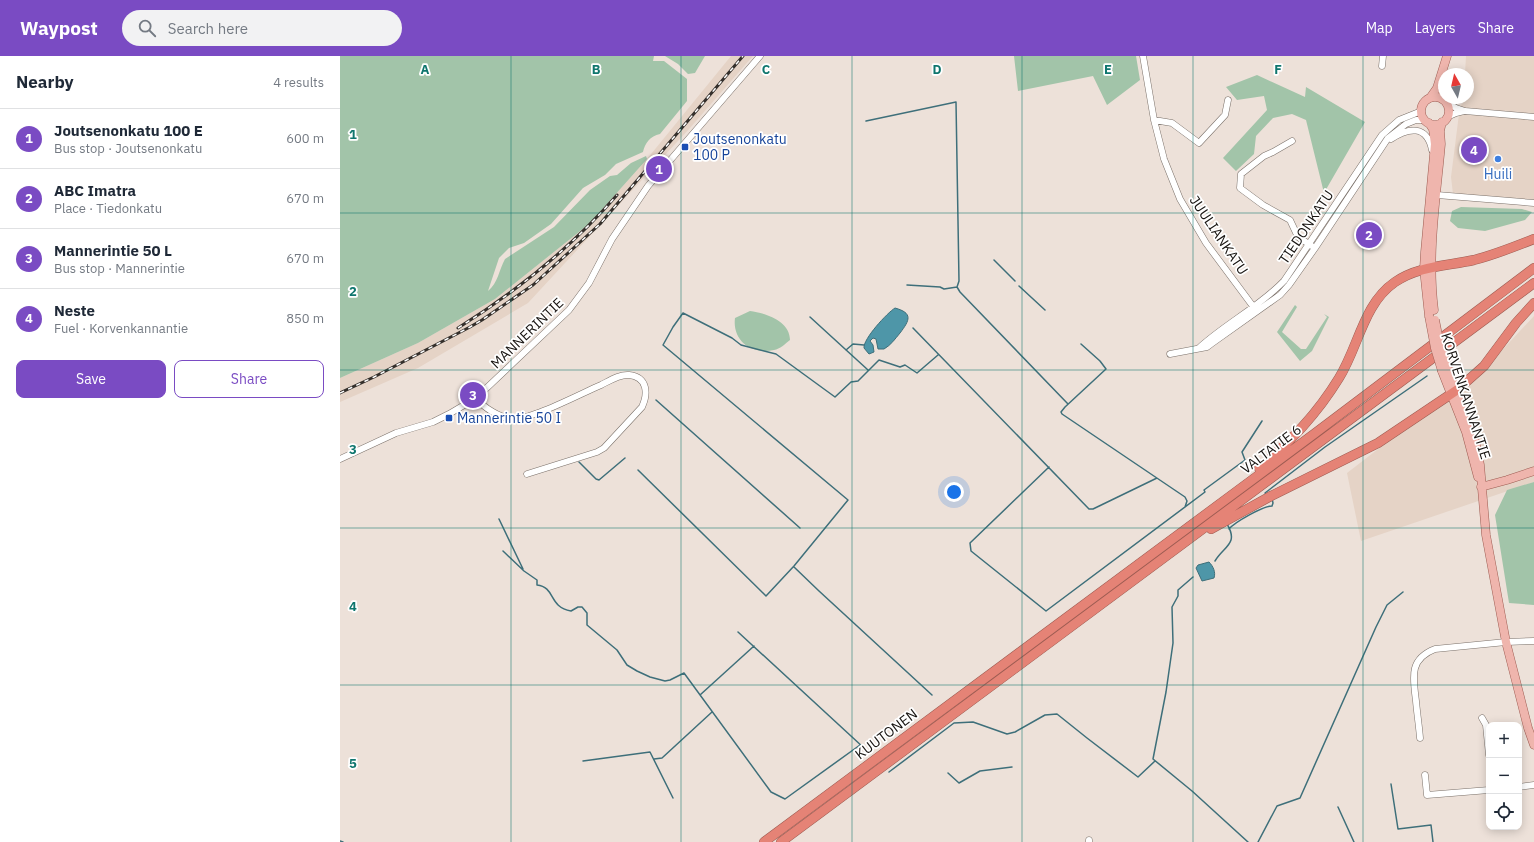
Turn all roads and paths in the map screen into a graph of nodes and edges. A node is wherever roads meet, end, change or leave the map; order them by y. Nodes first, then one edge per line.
1 (760, 56) edge
2 (1143, 56) edge
3 (1383, 56) edge
4 (1448, 56) edge
5 (1382, 66) dead end
6 (1447, 68) edge
7 (1430, 98) junction
8 (1438, 98) edge
9 (1228, 100) dead end
10 (1446, 104) edge
11 (1450, 104) edge
12 (1421, 109) junction
13 (1465, 111) junction
14 (1534, 117) edge
15 (1154, 120) junction
16 (1444, 120) junction
17 (1427, 122) junction
18 (1292, 141) dead end
19 (1382, 146) junction
20 (1433, 162) junction
21 (1436, 195) junction
22 (1534, 203) edge
23 (1534, 239) edge
24 (1312, 246) junction
25 (1427, 268) junction
26 (1534, 268) edge
27 (1534, 283) edge
28 (1534, 303) edge
29 (1256, 309) junction
30 (1170, 354) dead end
31 (1454, 392) junction
32 (476, 398) junction
33 (340, 459) edge
34 (1534, 471) edge
35 (527, 474) dead end
36 (1481, 487) junction
37 (1210, 512) junction
38 (1159, 562) junction
39 (1534, 641) edge
40 (1506, 642) junction
41 (1028, 653) junction
42 (1482, 718) dead end
43 (1486, 725) edge
44 (1420, 738) dead end
45 (1534, 745) edge
46 (1425, 775) dead end
47 (1534, 785) edge
48 (1522, 787) edge
49 (1486, 790) edge
50 (764, 842) edge
51 (781, 842) edge

1 - 32 street, MANNERINTIE
2 - 15 street, JUULIANKATU
3 - 5 street
4 - 6 main road
4 - 7 main road
7 - 8 main road
7 - 12 main road
9 - 15 street
10 - 16 main road
11 - 13 street
12 - 17 main road
12 - 24 street, TIEDONKATU
13 - 14 street
13 - 16 street
15 - 29 street, JUULIANKATU
16 - 17 main road
16 - 21 main road, KORVENKANNANTIE
17 - 19 street, TIEDONKATU
17 - 20 main road, KORVENKANNANTIE
18 - 24 street
19 - 20 street, TIEDONKATU
19 - 24 street, TIEDONKATU
20 - 25 main road, KORVENKANNANTIE
21 - 22 street
21 - 25 main road, KORVENKANNANTIE
23 - 25 highway
24 - 29 street, TIEDONKATU
25 - 31 main road, KORVENKANNANTIE, bridge
25 - 37 highway
26 - 37 highway, VALTATIE 6
27 - 38 highway, VALTATIE 6
28 - 31 highway
29 - 30 street, TIEDONKATU
31 - 36 main road, KORVENKANNANTIE
31 - 38 highway
32 - 33 street, MANNERINTIE
32 - 35 street
34 - 36 main road
36 - 40 main road, KORVENKANNANTIE
37 - 41 highway, VALTATIE 6
38 - 41 highway, VALTATIE 6
39 - 40 street
40 - 44 street
40 - 45 main road, KORVENKANNANTIE
41 - 50 highway, KUUTONEN
41 - 51 highway, KUUTONEN
42 - 43 street
46 - 49 street
47 - 48 street

